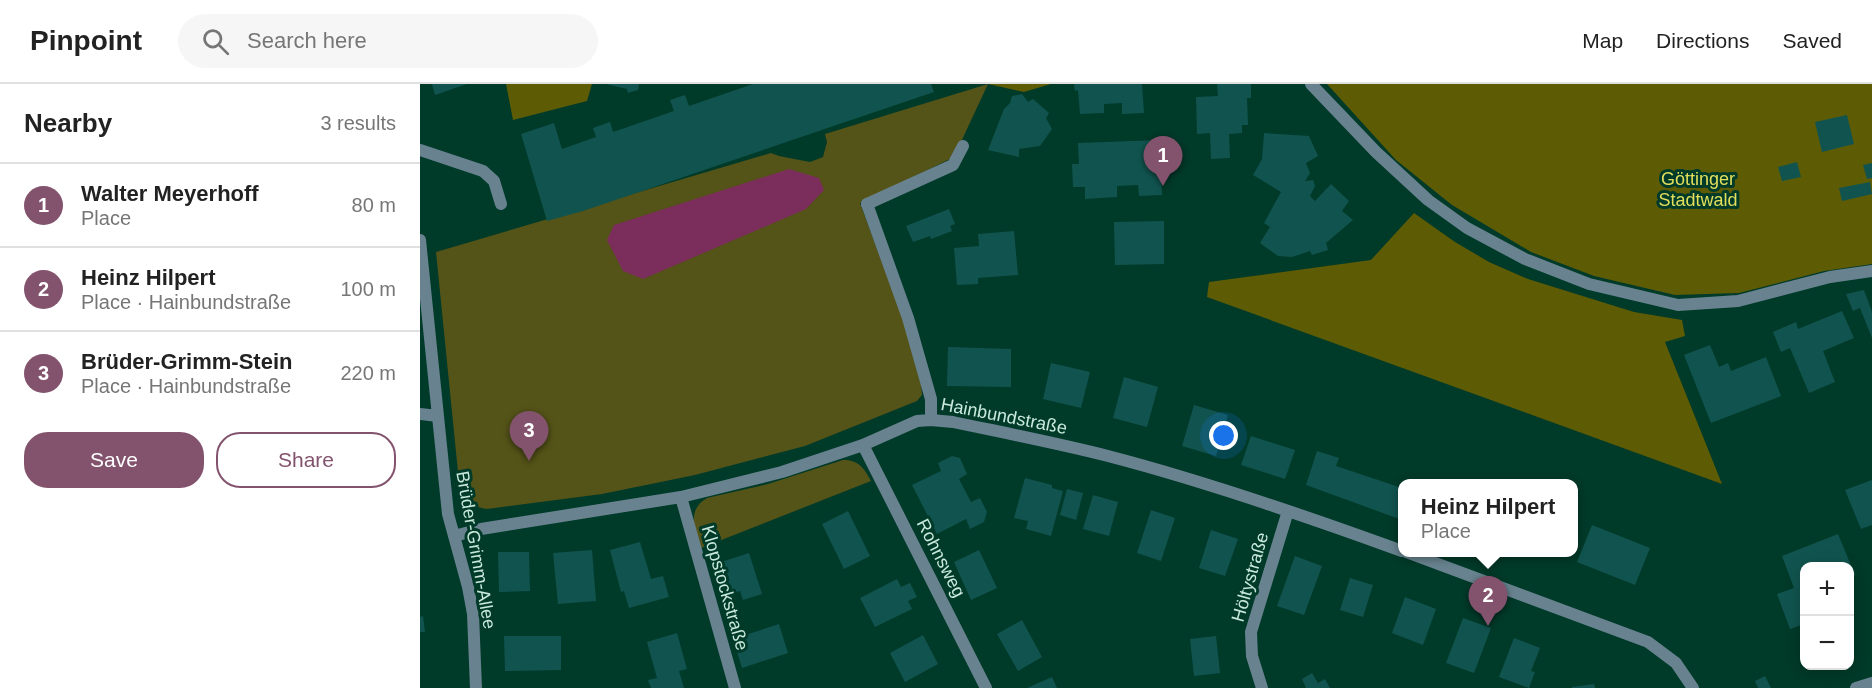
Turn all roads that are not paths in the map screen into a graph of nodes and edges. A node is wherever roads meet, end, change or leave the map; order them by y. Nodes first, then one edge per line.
1 (1311, 84) edge
2 (963, 147) dead end
3 (420, 150) edge
4 (501, 204) dead end
5 (420, 240) edge
6 (1872, 272) edge
7 (420, 414) edge
8 (438, 416) junction
9 (931, 420) junction
10 (863, 445) junction
11 (681, 497) junction
12 (1288, 511) junction
13 (454, 536) junction
14 (1398, 550) edge
15 (1418, 557) edge
16 (1872, 683) edge
17 (476, 688) edge
18 (735, 688) edge
19 (986, 688) edge
20 (1262, 688) edge
21 (1693, 688) edge
22 (1856, 688) edge

1 - 6 street
2 - 9 street
3 - 4 street
5 - 8 street, Brüder-Grimm-Allee
7 - 8 street
8 - 13 street, Brüder-Grimm-Allee
9 - 10 street, Hainbundstraße
9 - 12 street, Hainbundstraße
10 - 11 street, Hainbundstraße
10 - 19 street, Rohnsweg
11 - 13 street, Hainbundstraße
11 - 18 street, Klopstockstraße
12 - 14 street, Hainbundstraße
12 - 20 street, Höltystraße
13 - 17 street, Brüder-Grimm-Allee
15 - 21 street, Hainbundstraße
16 - 22 street

